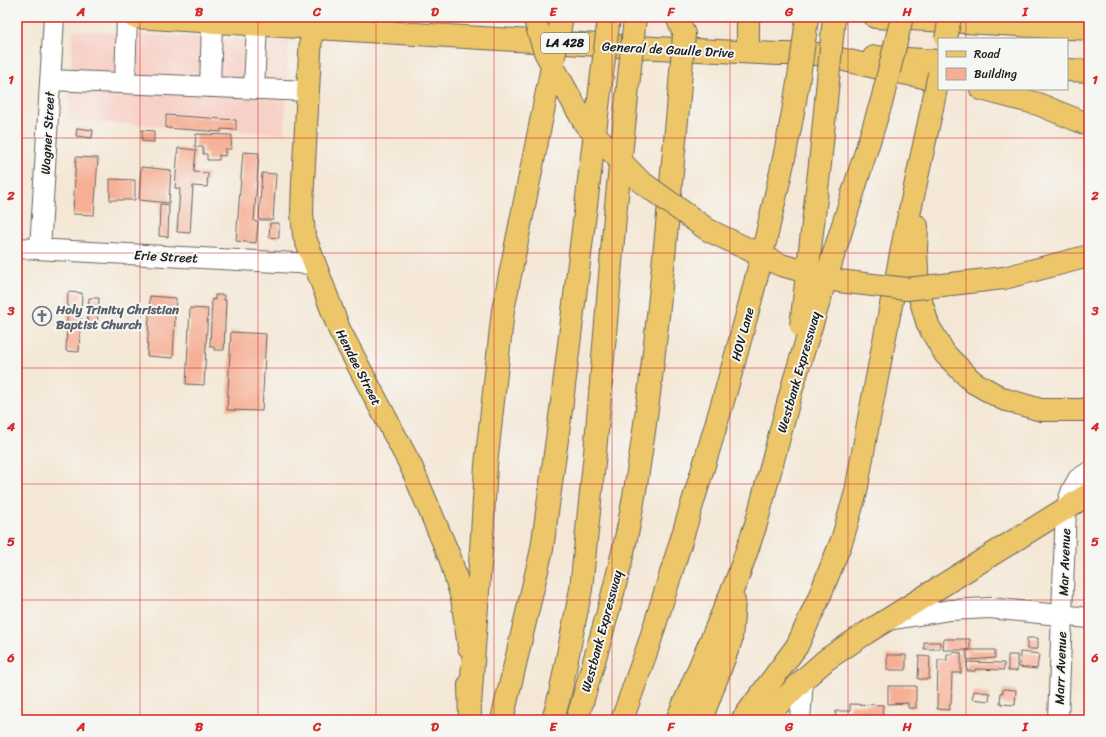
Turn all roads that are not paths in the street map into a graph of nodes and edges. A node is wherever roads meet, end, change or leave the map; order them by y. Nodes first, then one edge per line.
1 (54, 17) edge
2 (127, 17) edge
3 (134, 17) edge
4 (534, 17) edge
5 (562, 17) edge
6 (609, 17) edge
7 (635, 17) edge
8 (748, 17) edge
9 (807, 17) edge
10 (834, 17) edge
11 (875, 17) edge
12 (902, 17) edge
13 (950, 17) edge
14 (212, 22) junction
15 (311, 22) edge
16 (682, 23) edge
17 (257, 24) junction
18 (1089, 29) edge
19 (946, 38) edge
20 (748, 52) junction
21 (818, 54) junction
22 (938, 61) edge
23 (1068, 70) edge
24 (1089, 71) edge
25 (938, 79) edge
26 (50, 80) junction
27 (938, 80) edge
28 (125, 83) junction
29 (210, 87) junction
30 (254, 88) junction
31 (985, 90) edge
32 (308, 91) junction
33 (1089, 126) edge
34 (917, 179) junction
35 (17, 248) edge
36 (40, 249) junction
37 (1089, 256) edge
38 (314, 264) junction
39 (794, 381) junction
40 (1089, 408) edge
41 (1089, 472) edge
42 (1089, 494) edge
43 (1066, 508) junction
44 (736, 579) junction
45 (1062, 615) junction
46 (1089, 618) edge
47 (884, 621) junction
48 (802, 680) junction
49 (470, 713) edge
50 (502, 720) edge
51 (553, 720) edge
52 (577, 720) edge
53 (622, 720) edge
54 (677, 720) edge
55 (701, 720) edge
56 (742, 720) edge
57 (763, 720) edge
58 (800, 720) edge
59 (1058, 720) edge

1 - 26 street, Wagner Street
2 - 28 street
3 - 14 main road, General de Gaulle Drive / LA 428
4 - 37 main road, bridge
5 - 49 main road, bridge
6 - 50 main road, bridge
7 - 51 main road, bridge
8 - 20 main road
9 - 53 main road, HOV Lane, bridge
10 - 39 main road, bridge
11 - 18 main road
12 - 39 main road, Westbank Expressway, bridge
13 - 19 main road, bridge
14 - 17 main road, General de Gaulle Drive / LA 428
14 - 29 street
15 - 17 main road, General de Gaulle Drive / LA 428
15 - 20 main road, General de Gaulle Drive / LA 428
15 - 32 main road, Hendee Street
16 - 52 main road, Westbank Expressway, bridge
17 - 30 street
20 - 21 main road, General de Gaulle Drive / LA 428
21 - 22 main road, General de Gaulle Drive / LA 428
21 - 27 main road
23 - 24 main road
25 - 34 main road, bridge
26 - 28 street
26 - 36 street, Wagner Street
28 - 29 street
29 - 30 street
30 - 32 street
31 - 33 main road
32 - 38 main road, Hendee Street
34 - 40 main road
34 - 56 main road
35 - 36 street, Erie Street
36 - 38 street, Erie Street
38 - 49 main road, Hendee Street
39 - 44 main road, Westbank Expressway
41 - 43 street, Mar Avenue
42 - 43 main road
43 - 45 street, Mar Avenue
43 - 47 main road
44 - 54 main road, Westbank Expressway
44 - 55 main road
45 - 46 street
45 - 47 street
45 - 59 street, Marr Avenue
47 - 48 main road
48 - 57 main road
48 - 58 street

